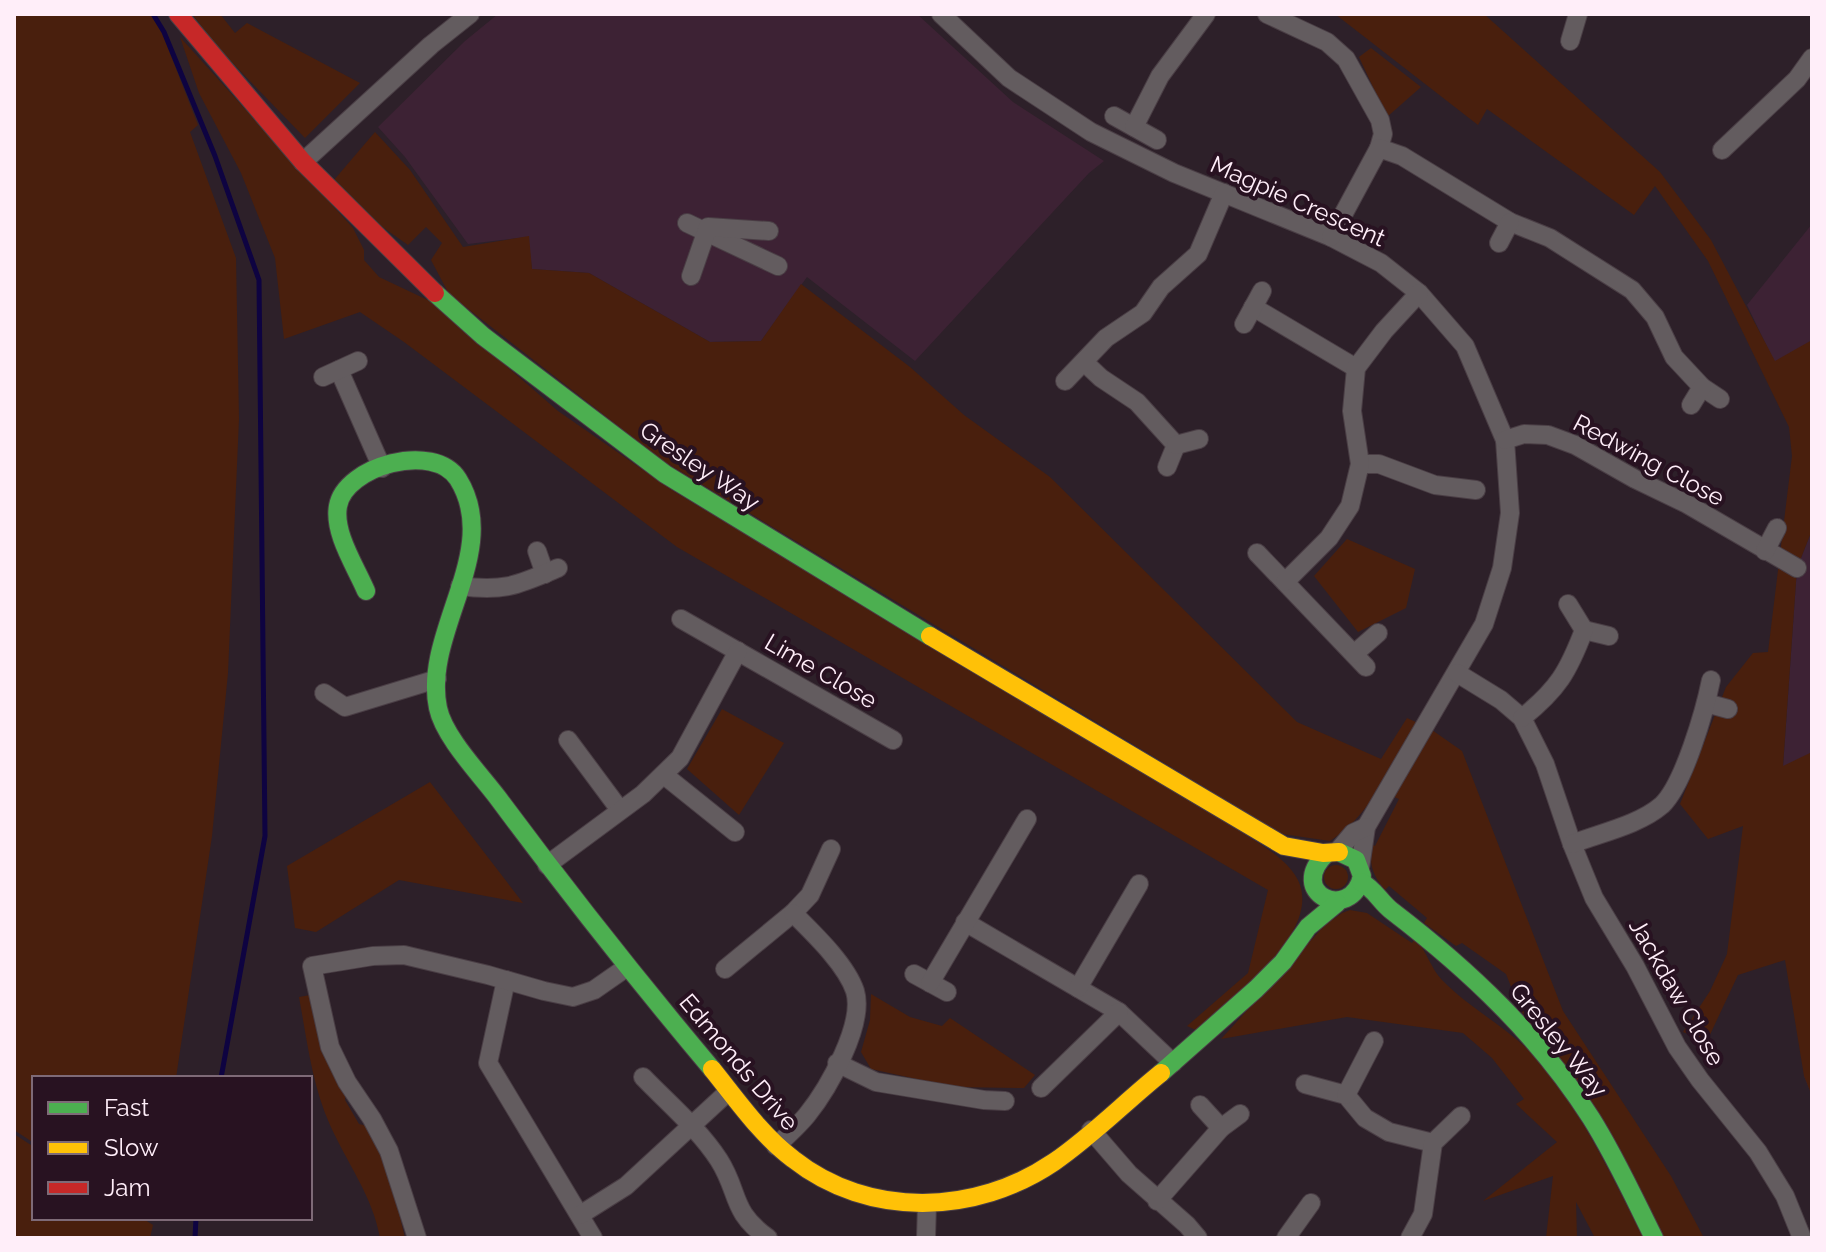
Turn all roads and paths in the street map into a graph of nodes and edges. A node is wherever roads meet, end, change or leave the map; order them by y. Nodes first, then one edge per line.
1 (178, 14) edge
2 (470, 14) edge
3 (941, 14) edge
4 (1206, 14) edge
5 (1267, 14) edge
6 (1578, 14) edge
7 (1570, 41) dead end
8 (1812, 58) edge
9 (1114, 116) dead end
10 (1134, 127) junction
11 (1157, 140) dead end
12 (1379, 148) junction
13 (1722, 150) dead end
14 (303, 162) junction
15 (1224, 193) junction
16 (1510, 222) junction
17 (687, 223) dead end
18 (769, 231) dead end
19 (707, 232) junction
20 (1331, 237) junction
21 (1499, 243) dead end
22 (778, 266) dead end
23 (691, 276) dead end
24 (1419, 293) junction
25 (1253, 307) dead end
26 (358, 361) dead end
27 (1084, 362) junction
28 (1356, 368) junction
29 (1065, 381) dead end
30 (1702, 387) junction
31 (1720, 399) dead end
32 (1691, 405) dead end
33 (1199, 439) dead end
34 (1505, 440) junction
35 (1176, 445) junction
36 (1360, 464) junction
37 (1167, 467) dead end
38 (382, 468) junction
39 (1476, 490) dead end
40 (1777, 528) dead end
41 (537, 551) dead end
42 (1765, 551) junction
43 (1257, 553) dead end
44 (1797, 568) dead end
45 (357, 582) dead end
46 (1285, 582) junction
47 (460, 586) junction
48 (1568, 604) dead end
49 (681, 619) dead end
50 (1584, 630) junction
51 (1378, 633) dead end
52 (1609, 636) dead end
53 (738, 651) junction
54 (1457, 673) junction
55 (437, 679) junction
56 (1711, 680) dead end
57 (324, 693) dead end
58 (1706, 703) junction
59 (1728, 709) dead end
60 (1522, 718) junction
61 (568, 740) dead end
62 (869, 750) dead end
63 (664, 775) junction
64 (1662, 804) junction
65 (620, 810) junction
66 (1027, 819) dead end
67 (1677, 819) dead end
68 (1366, 827) junction
69 (735, 832) dead end
70 (1572, 844) junction
71 (1284, 846) junction
72 (831, 849) dead end
73 (1332, 852) junction
74 (547, 865) junction
75 (820, 871) junction
76 (1312, 881) junction
77 (836, 882) dead end
78 (1139, 884) dead end
79 (1352, 887) junction
80 (793, 913) junction
81 (965, 922) junction
82 (1307, 928) junction
83 (729, 957) dead end
84 (627, 967) junction
85 (506, 980) junction
86 (1078, 988) junction
87 (947, 992) dead end
88 (1119, 1012) junction
89 (1374, 1041) dead end
90 (837, 1063) junction
91 (1173, 1063) junction
92 (643, 1077) dead end
93 (1305, 1084) dead end
94 (1041, 1088) dead end
95 (729, 1091) junction
96 (1346, 1095) junction
97 (1005, 1101) dead end
98 (1200, 1105) dead end
99 (1240, 1114) dead end
100 (1461, 1116) dead end
101 (690, 1126) junction
102 (1221, 1128) junction
103 (1091, 1130) junction
104 (1433, 1143) junction
105 (776, 1146) junction
106 (1157, 1201) junction
107 (1311, 1203) dead end
108 (927, 1204) junction
109 (580, 1215) junction
110 (417, 1238) edge
111 (593, 1238) edge
112 (768, 1238) edge
113 (926, 1238) edge
114 (1198, 1238) edge
115 (1286, 1238) edge
116 (1410, 1238) edge
117 (1654, 1238) edge
118 (1802, 1238) edge

1 - 14 street, Gresley Way
2 - 14 street
3 - 15 street, Magpie Crescent
4 - 10 street
5 - 12 street
6 - 7 street
8 - 13 street
9 - 10 street
10 - 11 street
12 - 16 street
12 - 20 street
14 - 71 street, Gresley Way
15 - 20 street, Magpie Crescent
15 - 27 street
16 - 21 street
16 - 30 street
17 - 19 street
18 - 19 street
19 - 22 street
19 - 23 street
20 - 24 street, Magpie Crescent
24 - 28 street
24 - 34 street, Magpie Crescent
25 - 28 street
26 - 38 street
27 - 29 street
27 - 35 street
28 - 36 street
30 - 31 street
30 - 32 street
33 - 35 street
34 - 42 street, Redwing Close
34 - 54 street, Magpie Crescent
35 - 37 street
36 - 39 street
36 - 46 street
38 - 45 street, Edmonds Drive
38 - 47 street, Edmonds Drive
40 - 42 street
41 - 47 street
42 - 44 street, Redwing Close
43 - 46 street
46 - 51 street
47 - 55 street, Edmonds Drive
48 - 50 street
49 - 53 street, Lime Close
50 - 52 street
50 - 60 street
53 - 62 street, Lime Close
53 - 63 street, Lime Close
54 - 60 street, Jackdaw Close
54 - 68 street, Magpie Crescent
55 - 57 street
55 - 74 street, Edmonds Drive
56 - 58 street
58 - 59 street
58 - 64 street
60 - 70 street, Jackdaw Close
61 - 65 street
63 - 65 street, Lime Close
63 - 69 street
64 - 67 street
64 - 70 street
65 - 74 street, Lime Close
66 - 81 street
68 - 73 street, Magpie Crescent
68 - 79 street, Magpie Crescent
70 - 118 street, Jackdaw Close
71 - 73 street, Gresley Way
71 - 76 street, Gresley Way
72 - 75 street
73 - 76 street
73 - 79 street, Gresley Way
74 - 84 street, Edmonds Drive
75 - 77 street
75 - 80 street
76 - 79 street, Gresley Way
76 - 82 street, Edmonds Drive
78 - 86 street
79 - 82 street, Edmonds Drive
79 - 117 street, Gresley Way
80 - 83 street
80 - 90 street
81 - 86 street
81 - 87 street
82 - 91 street, Edmonds Drive
84 - 85 street
84 - 95 street, Edmonds Drive
85 - 109 street
85 - 110 street
86 - 88 street
88 - 91 street
88 - 94 street
89 - 96 street
90 - 97 street
90 - 105 street
91 - 103 street, Edmonds Drive
92 - 101 street
93 - 96 street
95 - 101 street
95 - 105 street, Edmonds Drive
96 - 104 street
98 - 102 street
99 - 102 street
100 - 104 street
101 - 109 street
101 - 112 street
102 - 106 street
103 - 106 street
103 - 108 street, Edmonds Drive
104 - 116 street
105 - 108 street, Edmonds Drive
106 - 114 street
107 - 115 street
108 - 113 street
109 - 111 street

